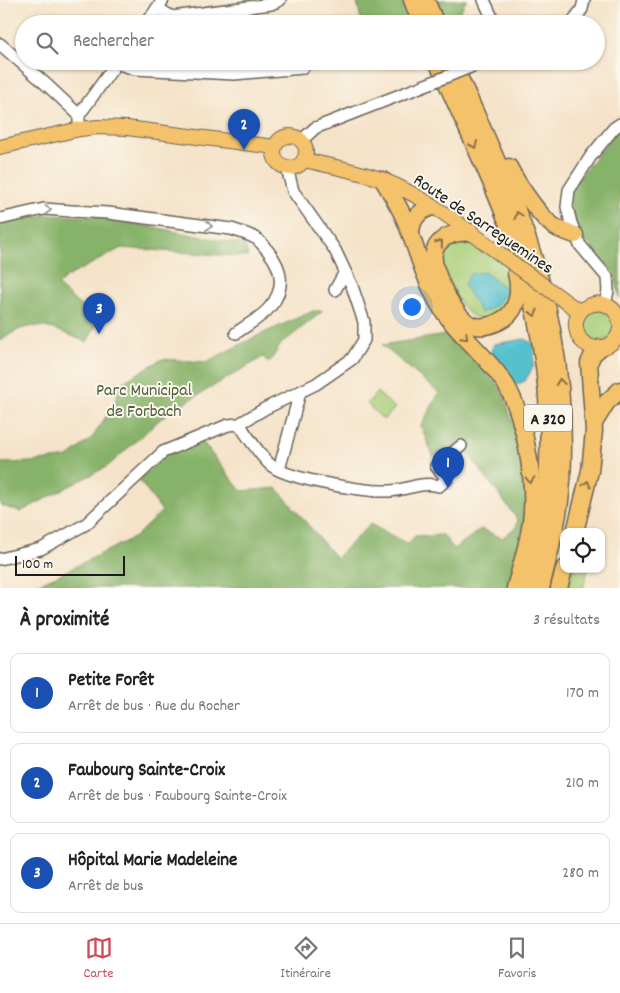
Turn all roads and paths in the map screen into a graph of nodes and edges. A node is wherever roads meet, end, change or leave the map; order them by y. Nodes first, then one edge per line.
1 (280, 0) edge
2 (412, 0) edge
3 (426, 0) edge
4 (484, 0) edge
5 (584, 0) edge
6 (160, 4) edge
7 (152, 15) edge
8 (170, 15) edge
9 (187, 15) edge
10 (418, 15) edge
11 (432, 15) edge
12 (491, 15) edge
13 (578, 15) edge
14 (0, 44) edge
15 (15, 59) edge
16 (27, 70) edge
17 (112, 70) edge
18 (155, 70) edge
19 (280, 70) edge
20 (442, 70) edge
21 (456, 70) edge
22 (463, 70) edge
23 (471, 104) junction
24 (80, 122) junction
25 (620, 124) edge
26 (301, 141) junction
27 (0, 147) edge
28 (274, 147) junction
29 (304, 160) junction
30 (287, 168) junction
31 (383, 180) junction
32 (432, 207) junction
33 (0, 219) edge
34 (471, 232) junction
35 (411, 233) junction
36 (576, 234) junction
37 (516, 249) junction
38 (345, 272) junction
39 (352, 286) junction
40 (605, 304) junction
41 (580, 312) junction
42 (620, 323) edge
43 (620, 328) edge
44 (236, 332) dead end
45 (620, 332) edge
46 (609, 348) edge
47 (620, 390) edge
48 (300, 392) junction
49 (594, 423) junction
50 (239, 424) junction
51 (461, 446) dead end
52 (279, 470) junction
53 (576, 528) edge
54 (0, 559) edge
55 (563, 573) edge
56 (515, 588) edge
57 (528, 588) edge
58 (541, 588) edge
59 (559, 588) edge

1 - 9 street
2 - 10 highway
3 - 11 highway
4 - 12 street
5 - 13 street
6 - 7 street
6 - 8 street
14 - 15 street
16 - 24 street
17 - 24 street
18 - 19 street
20 -> 37 highway, A 320
21 - 23 highway, A 320
22 - 26 street, bridge
23 - 36 highway
58 -> 23 highway, A 320
24 - 27 main road
24 - 28 main road
25 - 36 street
26 - 28 main road
26 - 29 main road
28 - 30 main road
29 - 30 main road
29 - 31 main road, Route de Sarreguemines
30 - 38 street
31 - 32 main road, Route de Sarreguemines
31 - 35 highway
32 - 34 main road, Route de Sarreguemines
32 - 35 highway
33 -> 44 street
37 -> 34 highway
34 - 41 main road, Route de Sarreguemines, bridge
35 -> 56 highway
36 - 40 street
37 -> 57 highway, A 320
38 - 39 street
38 - 39 street
39 - 48 street
40 - 41 main road
40 - 42 main road
41 - 46 main road
43 - 45 main road
45 - 46 main road
46 - 49 highway
47 - 49 highway
48 - 50 street
48 - 52 street
53 -> 49 highway
50 - 52 street
50 - 54 street
51 - 52 street
55 - 59 highway

